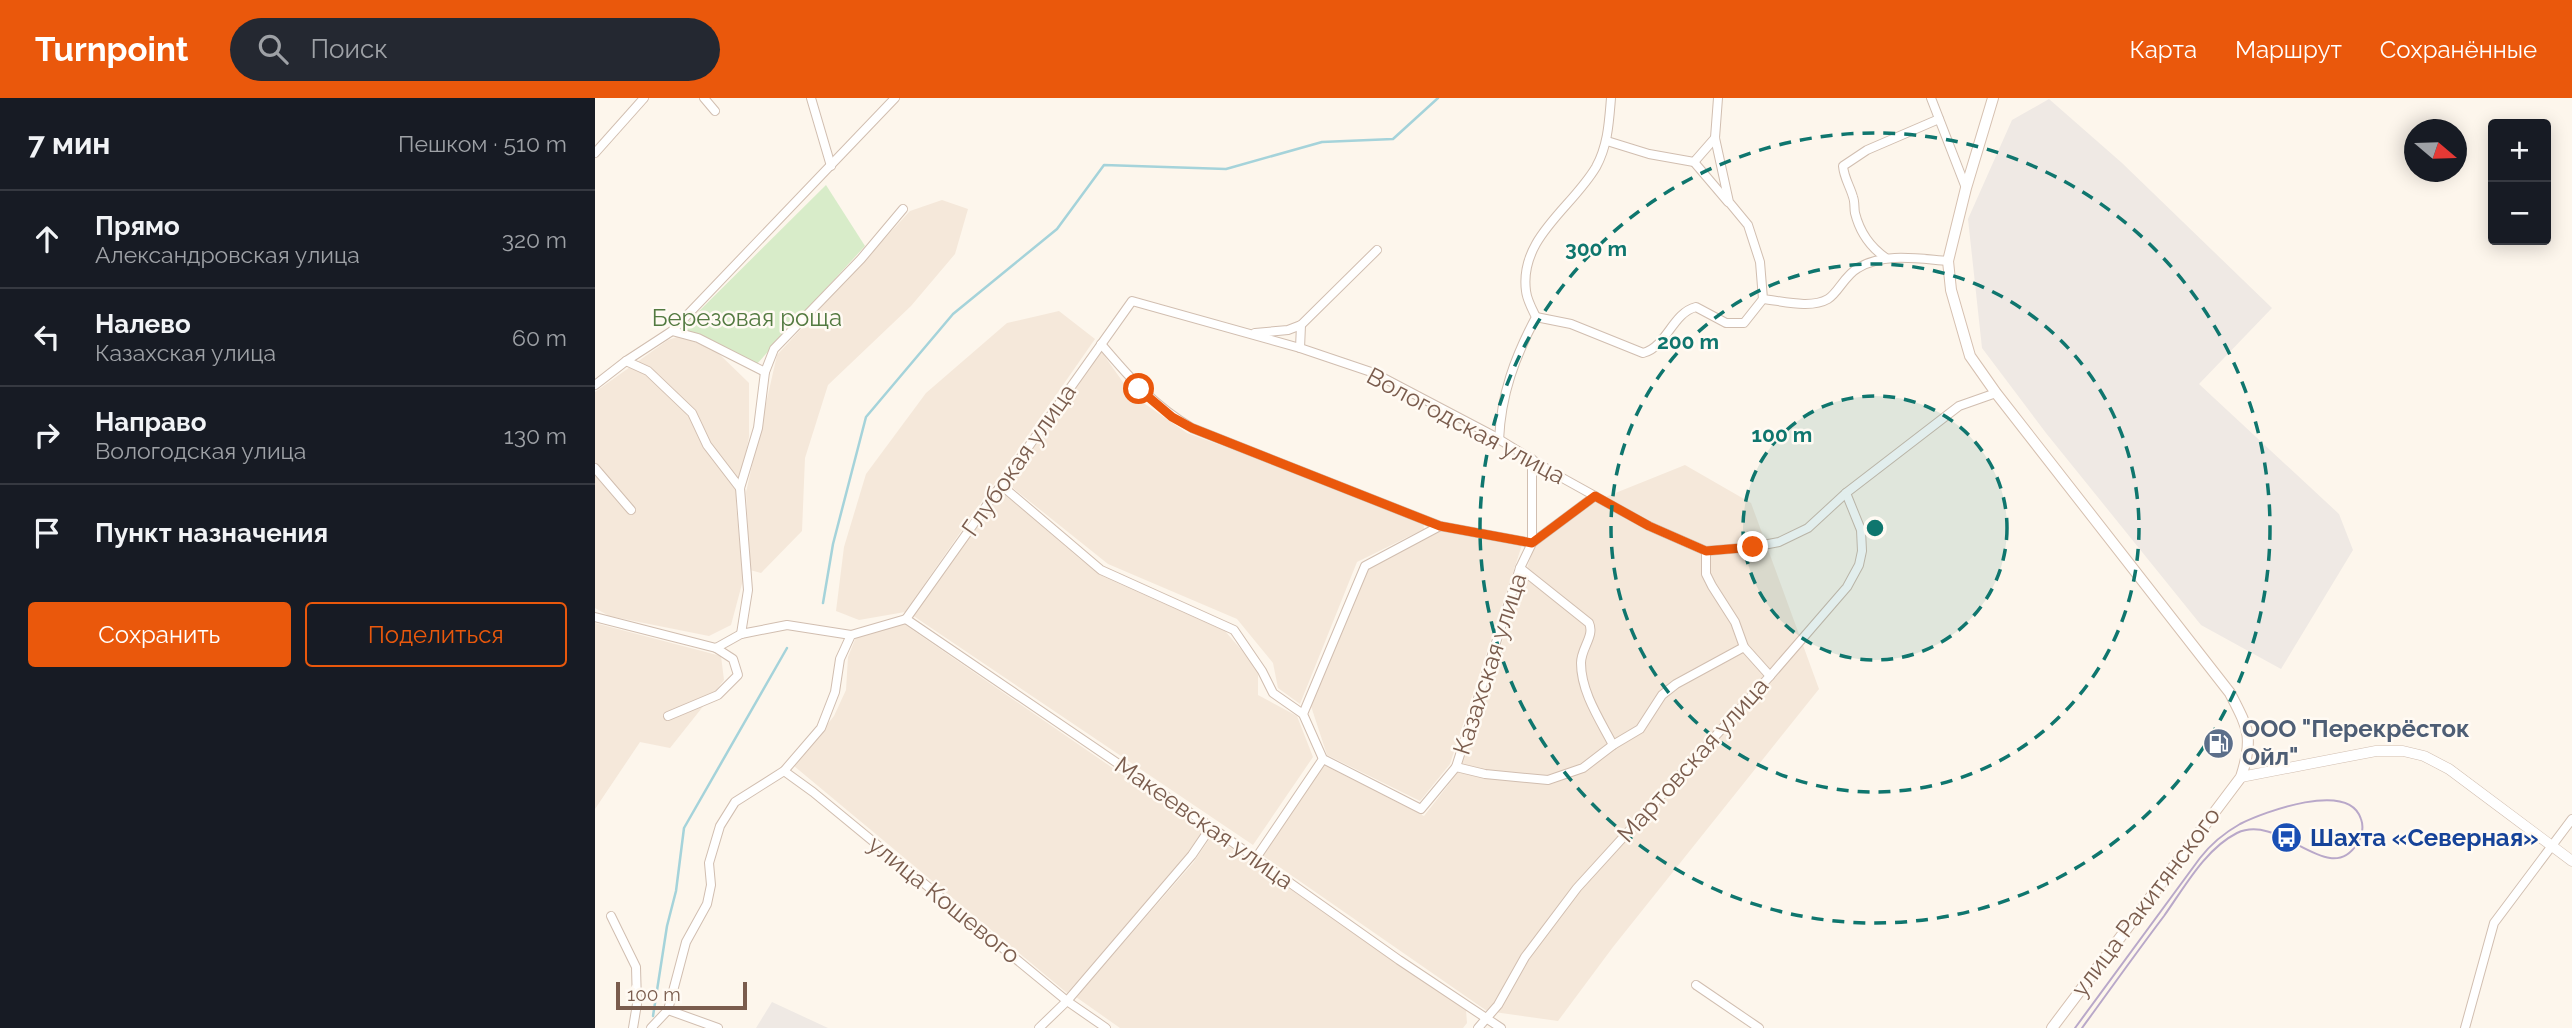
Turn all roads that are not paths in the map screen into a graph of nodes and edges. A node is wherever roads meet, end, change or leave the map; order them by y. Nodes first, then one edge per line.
1 (644, 98) edge
2 (704, 98) edge
3 (811, 98) edge
4 (895, 98) edge
5 (1611, 98) edge
6 (1718, 98) edge
7 (1931, 98) edge
8 (1993, 98) edge
9 (715, 111) dead end
10 (1939, 119) junction
11 (1715, 138) junction
12 (1607, 141) junction
13 (595, 153) edge
14 (1694, 162) junction
15 (831, 166) junction
16 (1966, 188) junction
17 (1729, 202) junction
18 (904, 209) dead end
19 (1377, 250) dead end
20 (1886, 258) junction
21 (1948, 261) junction
22 (1763, 299) junction
23 (1132, 301) joint
24 (1536, 317) junction
25 (1301, 325) junction
26 (672, 331) junction
27 (1248, 334) junction
28 (1101, 344) junction
29 (1300, 348) junction
30 (626, 361) junction
31 (765, 372) junction
32 (595, 385) edge
33 (1996, 393) junction
34 (1499, 440) junction
35 (1532, 459) junction
36 (595, 468) edge
37 (1001, 485) junction
38 (740, 488) junction
39 (1846, 494) junction
40 (1595, 496) junction
41 (631, 510) dead end
42 (1440, 526) junction
43 (1532, 543) junction
44 (1706, 551) junction
45 (1520, 568) junction
46 (595, 617) edge
47 (906, 619) junction
48 (741, 634) junction
49 (851, 635) junction
50 (1744, 647) junction
51 (716, 648) junction
52 (1770, 676) junction
53 (1303, 714) junction
54 (668, 716) dead end
55 (1613, 745) junction
56 (1323, 759) junction
57 (1456, 767) junction
58 (784, 771) junction
59 (2241, 777) junction
60 (2572, 819) edge
61 (1211, 827) junction
62 (2551, 845) junction
63 (1256, 858) junction
64 (2572, 861) edge
65 (611, 916) dead end
66 (1696, 985) dead end
67 (1067, 1001) junction
68 (667, 1010) junction
69 (1486, 1018) junction
70 (2059, 1025) edge
71 (2463, 1026) edge
72 (633, 1028) edge
73 (651, 1028) edge
74 (719, 1028) edge
75 (1039, 1028) edge
76 (1106, 1028) edge
77 (1478, 1028) edge
78 (1501, 1028) edge
79 (1759, 1028) edge

1 - 13 street
2 - 9 street
3 - 15 street
4 - 15 street
5 - 12 street
6 - 11 street
7 - 10 street
8 - 16 main road
10 - 16 street
10 - 20 street
11 - 14 street
11 - 17 street
12 - 14 street
12 - 24 street
14 - 17 street
15 - 26 street
16 - 21 main road
17 - 22 street
18 - 31 street
19 - 25 street
20 - 21 street
20 - 22 street
21 - 33 main road
22 - 24 street
23 - 27 street, Вологодская улица
23 - 28 street, Глубокая улица
24 - 34 street
25 - 27 street
25 - 29 street
26 - 30 street
26 - 31 street
27 - 29 street, Вологодская улица
28 - 37 street, Глубокая улица
28 - 42 street
29 - 34 street, Вологодская улица
30 - 32 street
30 - 38 street
31 - 38 street
33 - 39 street, Вологодская улица
33 - 59 main road
34 - 35 street, Вологодская улица
35 - 40 street, Вологодская улица
35 - 43 street
36 - 41 street
37 - 47 street, Глубокая улица
37 - 53 street
38 - 48 street
39 - 44 street, Вологодская улица
39 - 52 street, Мартовская улица
40 - 43 street, Казахская улица
40 - 44 street, Вологодская улица
42 - 43 street
42 - 53 street
43 - 45 street, Казахская улица
44 - 50 street
45 - 55 street
45 - 57 street, Казахская улица
46 - 51 street
47 - 49 street
47 - 61 street, Макеевская улица
48 - 49 street
48 - 51 street
49 - 58 street
50 - 52 street
50 - 55 street
51 - 54 street
52 - 69 street, Мартовская улица
53 - 56 street
55 - 57 street
56 - 57 street, Казахская улица
56 - 63 street
58 - 67 street, улица Кошевого
58 - 68 street
59 - 62 street
59 - 70 main road, улица Ракитянского
60 - 62 street
61 - 63 street, Макеевская улица
61 - 67 street
62 - 64 street
62 - 71 street
63 - 69 street, Макеевская улица
65 - 72 street
66 - 79 street
67 - 75 street
67 - 76 street, улица Кошевого
68 - 73 street
68 - 74 street
69 - 77 street, Мартовская улица
69 - 78 street, Макеевская улица

